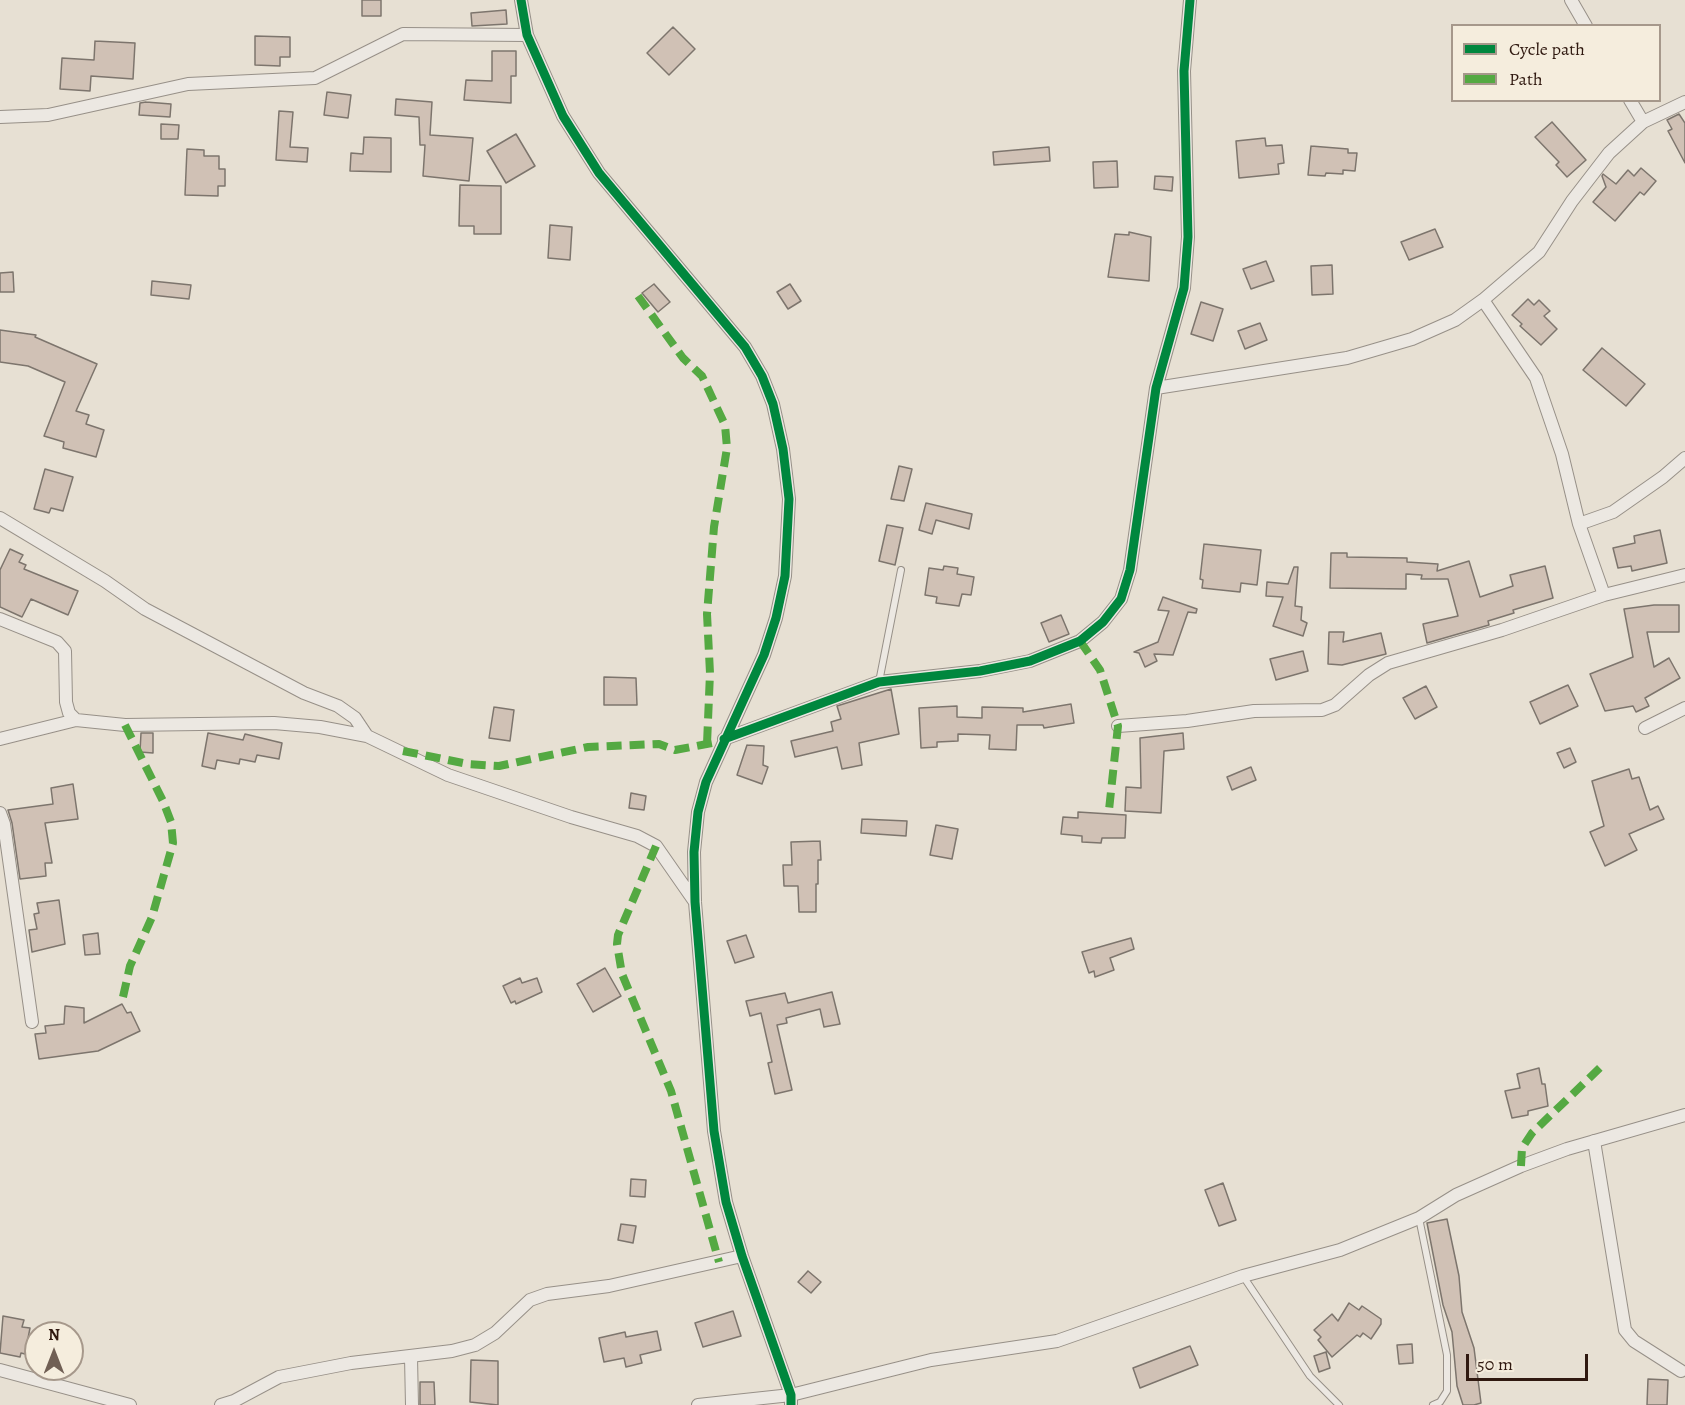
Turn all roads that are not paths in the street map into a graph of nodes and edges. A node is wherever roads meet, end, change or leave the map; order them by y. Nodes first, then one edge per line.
1 (521, 0) edge
2 (1190, 0) edge
3 (1570, 0) edge
4 (1585, 24) edge
5 (527, 35) junction
6 (1631, 102) edge
7 (1685, 102) edge
8 (0, 117) edge
9 (1643, 122) junction
10 (1483, 300) junction
11 (1156, 388) junction
12 (1685, 458) edge
13 (0, 518) edge
14 (1579, 524) junction
15 (901, 570) dead end
16 (1685, 574) edge
17 (1604, 595) junction
18 (0, 619) edge
19 (879, 682) junction
20 (1685, 708) edge
21 (76, 720) junction
22 (1118, 726) dead end
23 (1645, 728) dead end
24 (368, 736) junction
25 (0, 739) edge
26 (724, 739) junction
27 (0, 813) edge
28 (694, 902) junction
29 (32, 1022) dead end
30 (1685, 1115) edge
31 (1594, 1141) junction
32 (1419, 1218) junction
33 (742, 1256) junction
34 (1244, 1276) junction
35 (411, 1358) junction
36 (0, 1370) edge
37 (1681, 1371) dead end
38 (791, 1400) edge
39 (130, 1405) edge
40 (221, 1405) edge
41 (412, 1405) edge
42 (698, 1405) edge
43 (1339, 1405) edge
44 (1433, 1405) edge

1 - 5 street
2 - 11 street
3 - 4 street
5 - 8 street
5 - 26 street
6 - 9 street
7 - 9 street
9 - 10 street
10 - 11 street
10 - 14 street
11 - 19 street
12 - 14 street
13 - 24 street
14 - 17 street
15 - 19 lane
16 - 17 street
17 - 22 street
18 - 21 street
19 - 26 street
20 - 23 street
21 - 24 street
21 - 25 street
24 - 28 street
26 - 28 street
27 - 29 street
28 - 33 street
30 - 31 street
31 - 32 street
31 - 37 street
32 - 34 street
32 - 44 lane
33 - 35 street
33 - 38 street
34 - 38 street
34 - 43 lane
35 - 40 street
35 - 41 street
36 - 39 street
38 - 42 street

